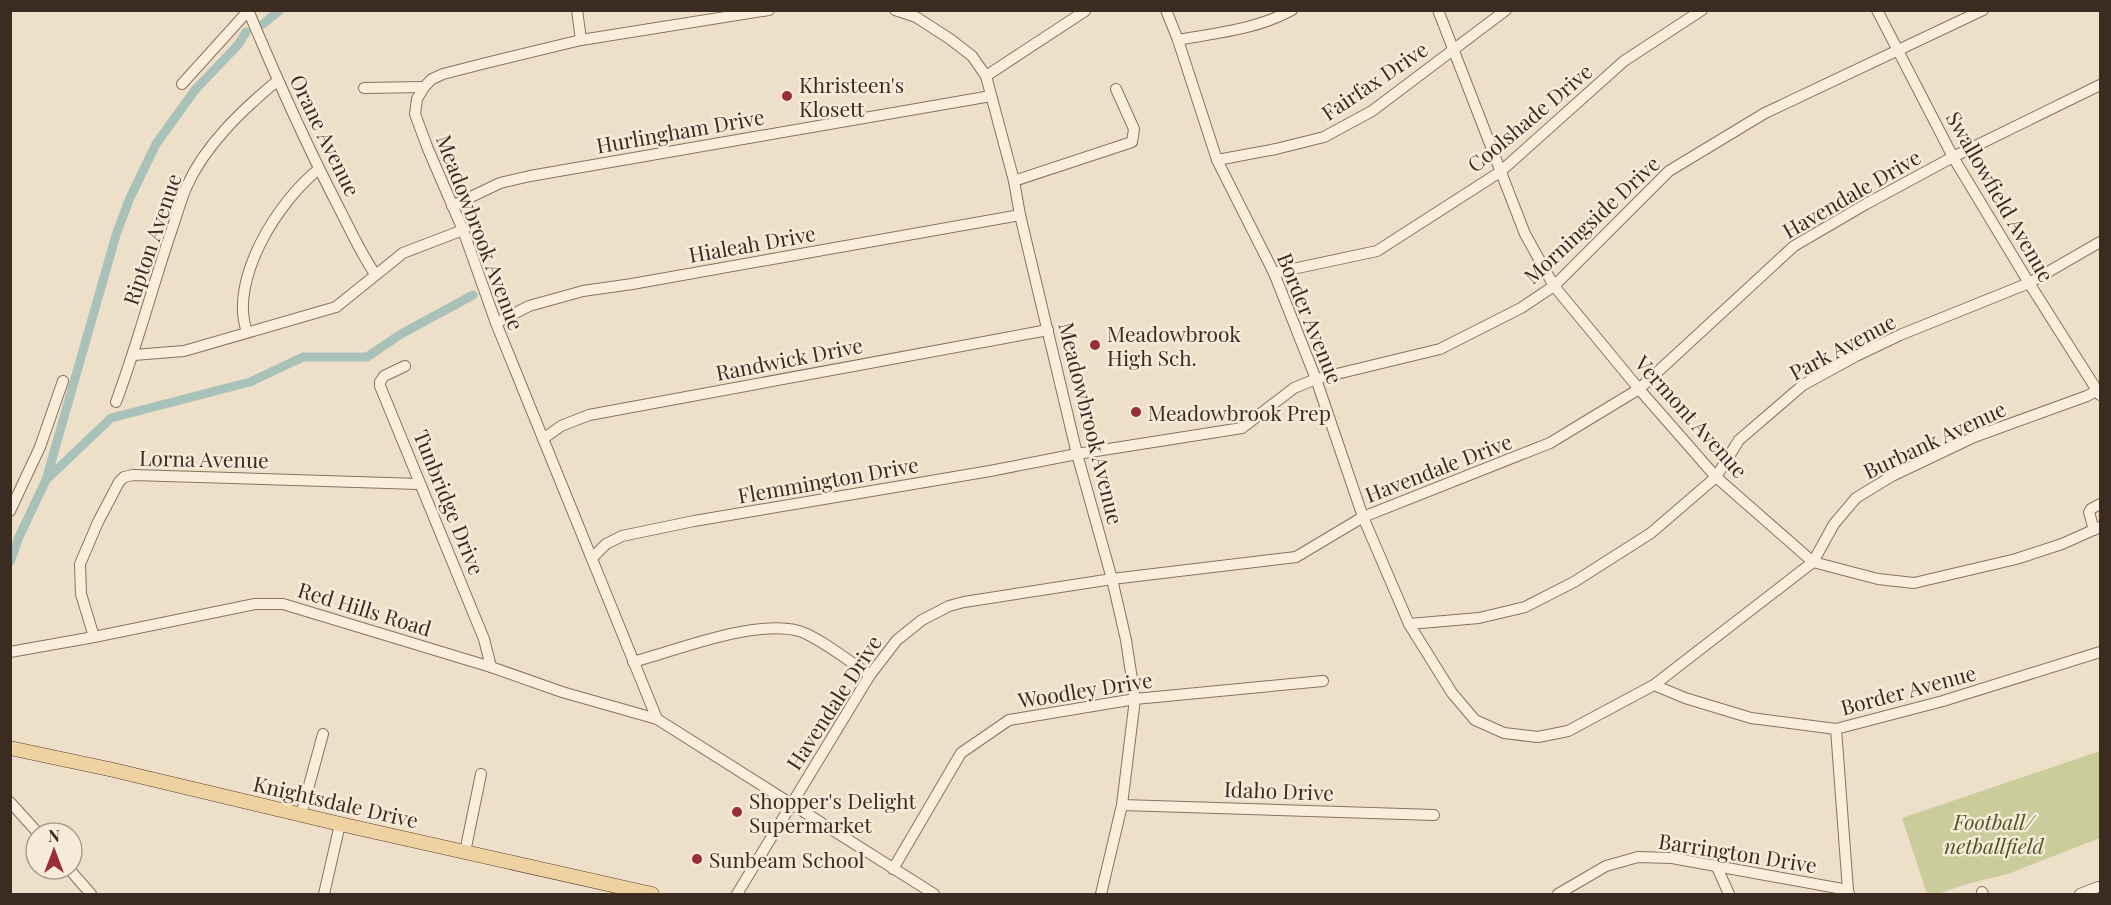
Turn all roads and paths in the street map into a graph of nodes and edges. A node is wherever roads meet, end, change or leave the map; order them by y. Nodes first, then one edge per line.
1 (577, 10) edge
2 (769, 10) edge
3 (895, 10) edge
4 (1085, 10) edge
5 (1166, 10) edge
6 (1292, 10) edge
7 (1438, 10) edge
8 (1506, 10) edge
9 (1701, 10) edge
10 (1877, 10) edge
11 (1983, 10) edge
12 (248, 11) edge
13 (581, 40) junction
14 (1179, 40) junction
15 (1453, 50) junction
16 (1898, 51) junction
17 (986, 76) junction
18 (277, 81) junction
19 (182, 84) dead end
20 (2100, 85) edge
21 (424, 87) junction
22 (364, 88) dead end
23 (1116, 89) dead end
24 (991, 96) junction
25 (1953, 157) junction
26 (1217, 160) junction
27 (319, 169) junction
28 (1500, 172) junction
29 (1014, 181) junction
30 (452, 206) junction
31 (1020, 215) junction
32 (463, 230) junction
33 (2100, 242) edge
34 (1274, 273) junction
35 (375, 274) junction
36 (2029, 283) junction
37 (1554, 286) junction
38 (496, 323) junction
39 (1048, 330) junction
40 (247, 332) junction
41 (134, 355) junction
42 (405, 366) dead end
43 (1316, 379) junction
44 (63, 381) dead end
45 (1639, 389) junction
46 (2100, 392) edge
47 (116, 402) dead end
48 (543, 439) junction
49 (1077, 454) junction
50 (1716, 477) junction
51 (419, 484) junction
52 (2100, 504) edge
53 (10, 511) edge
54 (1363, 517) junction
55 (2097, 528) edge
56 (592, 558) junction
57 (1813, 562) junction
58 (1112, 579) junction
59 (1409, 624) junction
60 (94, 637) junction
61 (10, 652) edge
62 (2100, 652) edge
63 (633, 662) junction
64 (491, 667) junction
65 (870, 675) junction
66 (1323, 681) dead end
67 (1654, 685) junction
68 (1135, 699) junction
69 (657, 719) junction
70 (1836, 729) junction
71 (323, 734) dead end
72 (11, 749) edge
73 (481, 774) dead end
74 (10, 802) edge
75 (790, 805) junction
76 (1122, 805) junction
77 (1434, 814) dead end
78 (301, 815) junction
79 (27, 821) edge
80 (340, 824) junction
81 (465, 852) junction
82 (1716, 865) junction
83 (893, 869) junction
84 (80, 881) edge
85 (2098, 887) dead end
86 (1849, 892) edge
87 (644, 893) edge
88 (91, 894) edge
89 (324, 894) edge
90 (737, 894) edge
91 (934, 894) edge
92 (1101, 894) edge
93 (1558, 894) edge
94 (1729, 894) edge
95 (2080, 894) edge

1 - 13 street
2 - 13 street
3 - 17 street, Meadowbrook Avenue
4 - 17 street
5 - 14 street, Border Avenue
6 - 14 street
7 - 15 street, Vermont Avenue
8 - 15 street, Fairfax Drive
9 - 28 street, Coolshade Drive
10 - 16 street, Swallowfield Avenue
11 - 16 street, Morningside Drive
12 - 18 street, Orane Avenue
12 - 19 street
13 - 21 street
14 - 26 street, Border Avenue
15 - 26 street, Fairfax Drive
15 - 28 street, Vermont Avenue
16 - 25 street, Swallowfield Avenue
16 - 37 street, Morningside Drive
17 - 24 street, Meadowbrook Avenue
18 - 27 street, Orane Avenue
18 - 41 street, Ripton Avenue
20 - 25 street, Havendale Drive
21 - 22 street
21 - 30 street, Meadowbrook Avenue
23 - 29 street
24 - 29 street, Meadowbrook Avenue
24 - 30 street, Hurlingham Drive
25 - 36 street, Swallowfield Avenue
25 - 45 street, Havendale Drive
26 - 34 street, Border Avenue
27 - 35 street, Orane Avenue
27 - 40 street
28 - 34 street, Coolshade Drive
28 - 37 street, Vermont Avenue
29 - 31 street, Meadowbrook Avenue
30 - 32 street, Meadowbrook Avenue
31 - 38 street, Hialeah Drive
31 - 39 street, Meadowbrook Avenue
32 - 35 street
32 - 38 street, Meadowbrook Avenue
33 - 36 street, Park Avenue
34 - 43 street, Border Avenue
35 - 40 street
36 - 46 street, Swallowfield Avenue
36 - 50 street, Park Avenue
37 - 43 street, Morningside Drive
37 - 45 street, Vermont Avenue
38 - 48 street, Meadowbrook Avenue
39 - 48 street, Randwick Drive
39 - 49 street, Meadowbrook Avenue
40 - 41 street
41 - 47 street, Ripton Avenue
42 - 51 street, Tunbridge Drive
43 - 49 street, Morningside Drive
43 - 54 street, Border Avenue
44 - 53 street
45 - 50 street, Vermont Avenue
45 - 54 street, Havendale Drive
46 - 57 street, Burbank Avenue
48 - 56 street, Meadowbrook Avenue
49 - 56 street, Flemmington Drive
49 - 58 street, Meadowbrook Avenue
50 - 57 street, Vermont Avenue
50 - 59 street, Park Avenue
51 - 60 street, Lorna Avenue
51 - 64 street, Tunbridge Drive
52 - 55 street
54 - 58 street, Havendale Drive
54 - 59 street, Border Avenue
55 - 57 street, Vermont Avenue
56 - 63 street, Meadowbrook Avenue
57 - 67 street
58 - 65 street, Havendale Drive
58 - 68 street, Meadowbrook Avenue
59 - 67 street, Border Avenue
60 - 61 street, Red Hills Road
60 - 64 street, Red Hills Road
62 - 70 street, Border Avenue
63 - 65 street
63 - 69 street, Meadowbrook Avenue
64 - 69 street, Red Hills Road
65 - 75 street, Havendale Drive
66 - 68 street, Woodley Drive
67 - 70 street, Border Avenue
68 - 76 street, Meadowbrook Avenue
68 - 83 street, Woodley Drive
69 - 75 street, Red Hills Road
70 - 86 street
71 - 78 street
72 - 78 main road, Knightsdale Drive
73 - 81 street
74 - 79 street
75 - 83 street, Red Hills Road
75 - 90 street, Havendale Drive
76 - 77 street, Idaho Drive
76 - 92 street, Meadowbrook Avenue
78 - 80 main road, Knightsdale Drive
80 - 81 main road, Knightsdale Drive
80 - 89 street
81 - 87 main road, Knightsdale Drive
82 - 86 street, Barrington Drive
82 - 93 street, Barrington Drive
82 - 94 street
83 - 91 street, Red Hills Road
84 - 88 street
85 - 95 street

